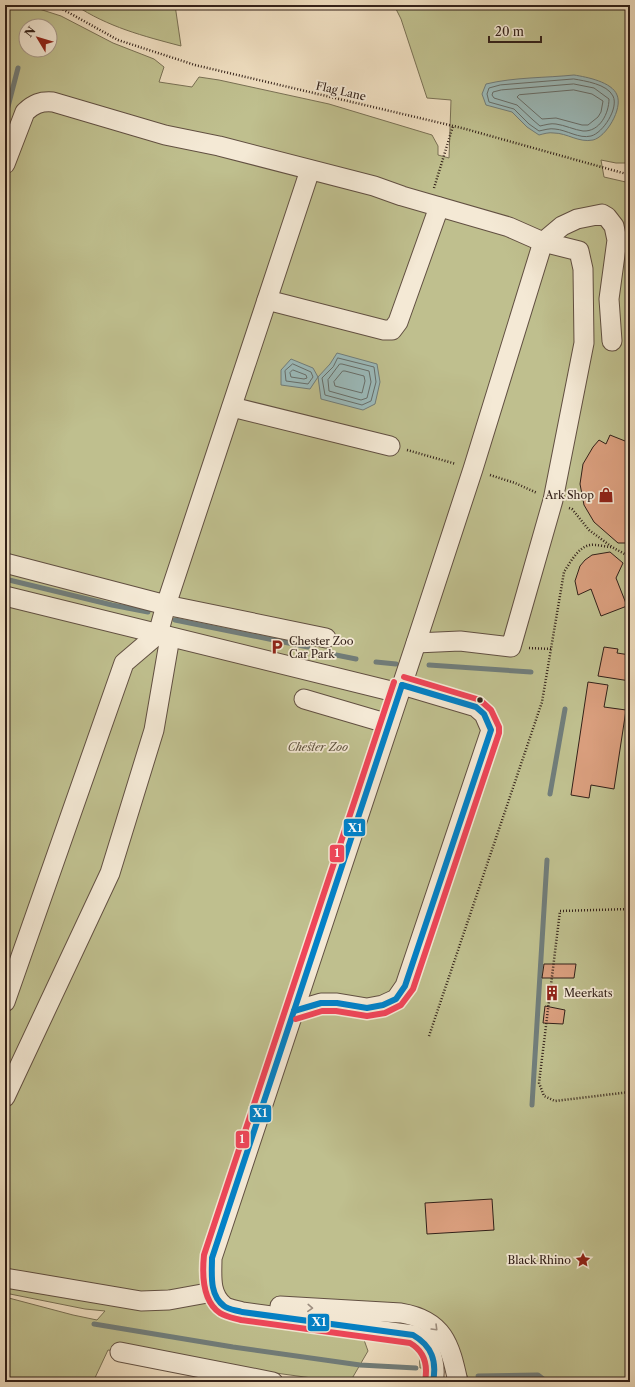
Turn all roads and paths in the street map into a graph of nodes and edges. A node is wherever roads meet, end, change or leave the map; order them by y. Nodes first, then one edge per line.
1 (55, 5) edge
2 (453, 126) junction
3 (5, 164) edge
4 (310, 170) junction
5 (630, 175) edge
6 (434, 205) junction
7 (543, 242) junction
8 (267, 300) junction
9 (612, 342) dead end
10 (232, 406) junction
11 (390, 446) dead end
12 (553, 500) junction
13 (612, 547) junction
14 (630, 557) edge
15 (5, 563) edge
16 (5, 596) edge
17 (166, 605) junction
18 (164, 636) junction
19 (326, 638) dead end
20 (416, 644) junction
21 (400, 689) junction
22 (304, 699) dead end
23 (389, 724) junction
24 (630, 909) edge
25 (5, 1002) edge
26 (294, 1011) junction
27 (429, 1036) dead end
28 (630, 1092) edge
29 (5, 1097) edge
30 (5, 1278) edge
31 (213, 1284) junction
32 (120, 1352) dead end
33 (272, 1382) edge
34 (433, 1382) edge
35 (458, 1382) edge

1 - 2 path, Flag Lane
2 - 5 path, Flag Lane
2 - 6 path
3 - 4 lane
4 - 6 lane
4 - 8 lane
6 - 7 lane
6 - 8 lane
7 - 9 lane
7 - 12 lane
7 - 20 lane
8 - 10 lane
10 - 11 lane
10 - 17 lane
12 - 13 path
12 - 20 lane
13 - 14 path
13 - 27 path
15 - 17 lane
16 - 18 lane
17 - 18 lane
17 - 19 lane
18 - 21 lane
18 - 25 lane
18 - 29 lane
20 - 21 lane
21 - 23 lane
21 - 26 lane
22 - 23 lane
23 - 26 lane
24 - 28 path
26 - 31 lane
30 - 31 lane
31 - 34 lane
31 -> 35 lane
32 - 33 lane

